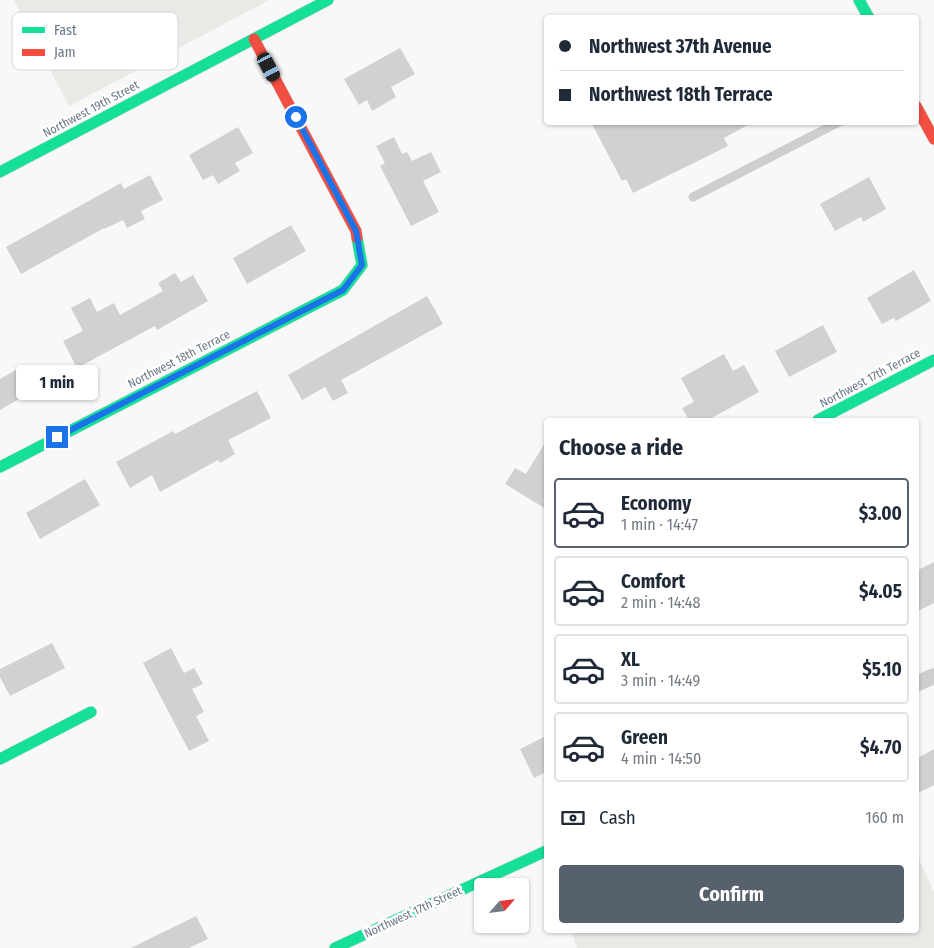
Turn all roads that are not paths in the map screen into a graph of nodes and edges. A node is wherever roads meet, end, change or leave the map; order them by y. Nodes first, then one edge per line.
1 (328, 0) edge
2 (859, 0) edge
3 (867, 15) edge
4 (254, 38) junction
5 (919, 112) edge
6 (834, 125) edge
7 (934, 139) edge
8 (0, 172) edge
9 (693, 196) dead end
10 (934, 360) edge
11 (822, 418) edge
12 (0, 467) edge
13 (934, 676) edge
14 (919, 683) edge
15 (91, 712) dead end
16 (0, 760) edge
17 (544, 852) edge
18 (335, 948) edge

1 - 4 street, Northwest 19th Street
2 - 3 street
4 - 8 street, Northwest 19th Street
4 - 12 street, Northwest 18th Terrace
5 - 7 street
6 - 9 lane
10 - 11 street, Northwest 17th Terrace
13 - 14 street
15 - 16 street
17 - 18 street, Northwest 17th Street

